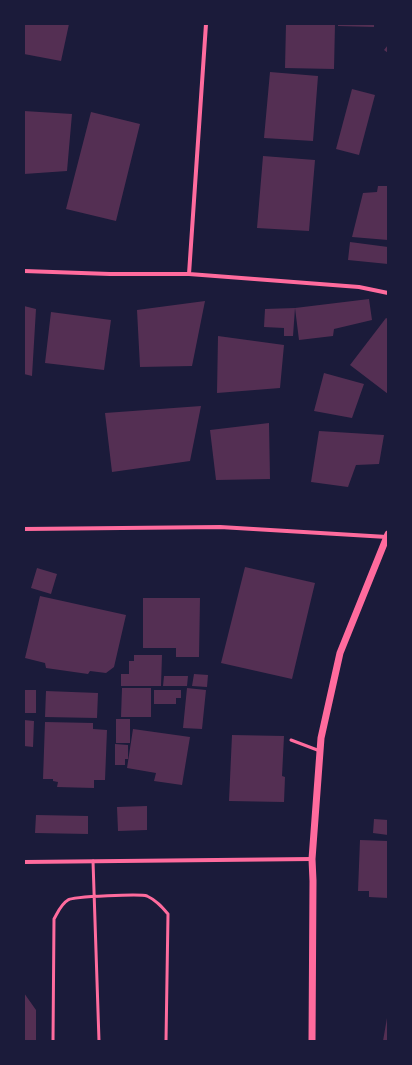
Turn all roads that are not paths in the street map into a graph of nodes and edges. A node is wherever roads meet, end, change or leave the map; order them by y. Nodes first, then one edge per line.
1 (206, 24) edge
2 (24, 271) edge
3 (189, 274) junction
4 (388, 293) edge
5 (24, 529) edge
6 (388, 536) edge
7 (291, 740) dead end
8 (320, 751) junction
9 (312, 859) junction
10 (93, 861) junction
11 (24, 862) edge
12 (93, 896) junction
13 (53, 1041) edge
14 (99, 1041) edge
15 (166, 1041) edge
16 (312, 1041) edge

1 - 3 street
2 - 3 street
3 - 4 street
5 - 6 street
6 - 8 street
7 - 8 lane
8 - 9 street
9 - 10 street
9 - 16 street
10 - 11 street
10 - 12 lane
12 - 13 lane
12 - 14 lane
12 - 15 lane

